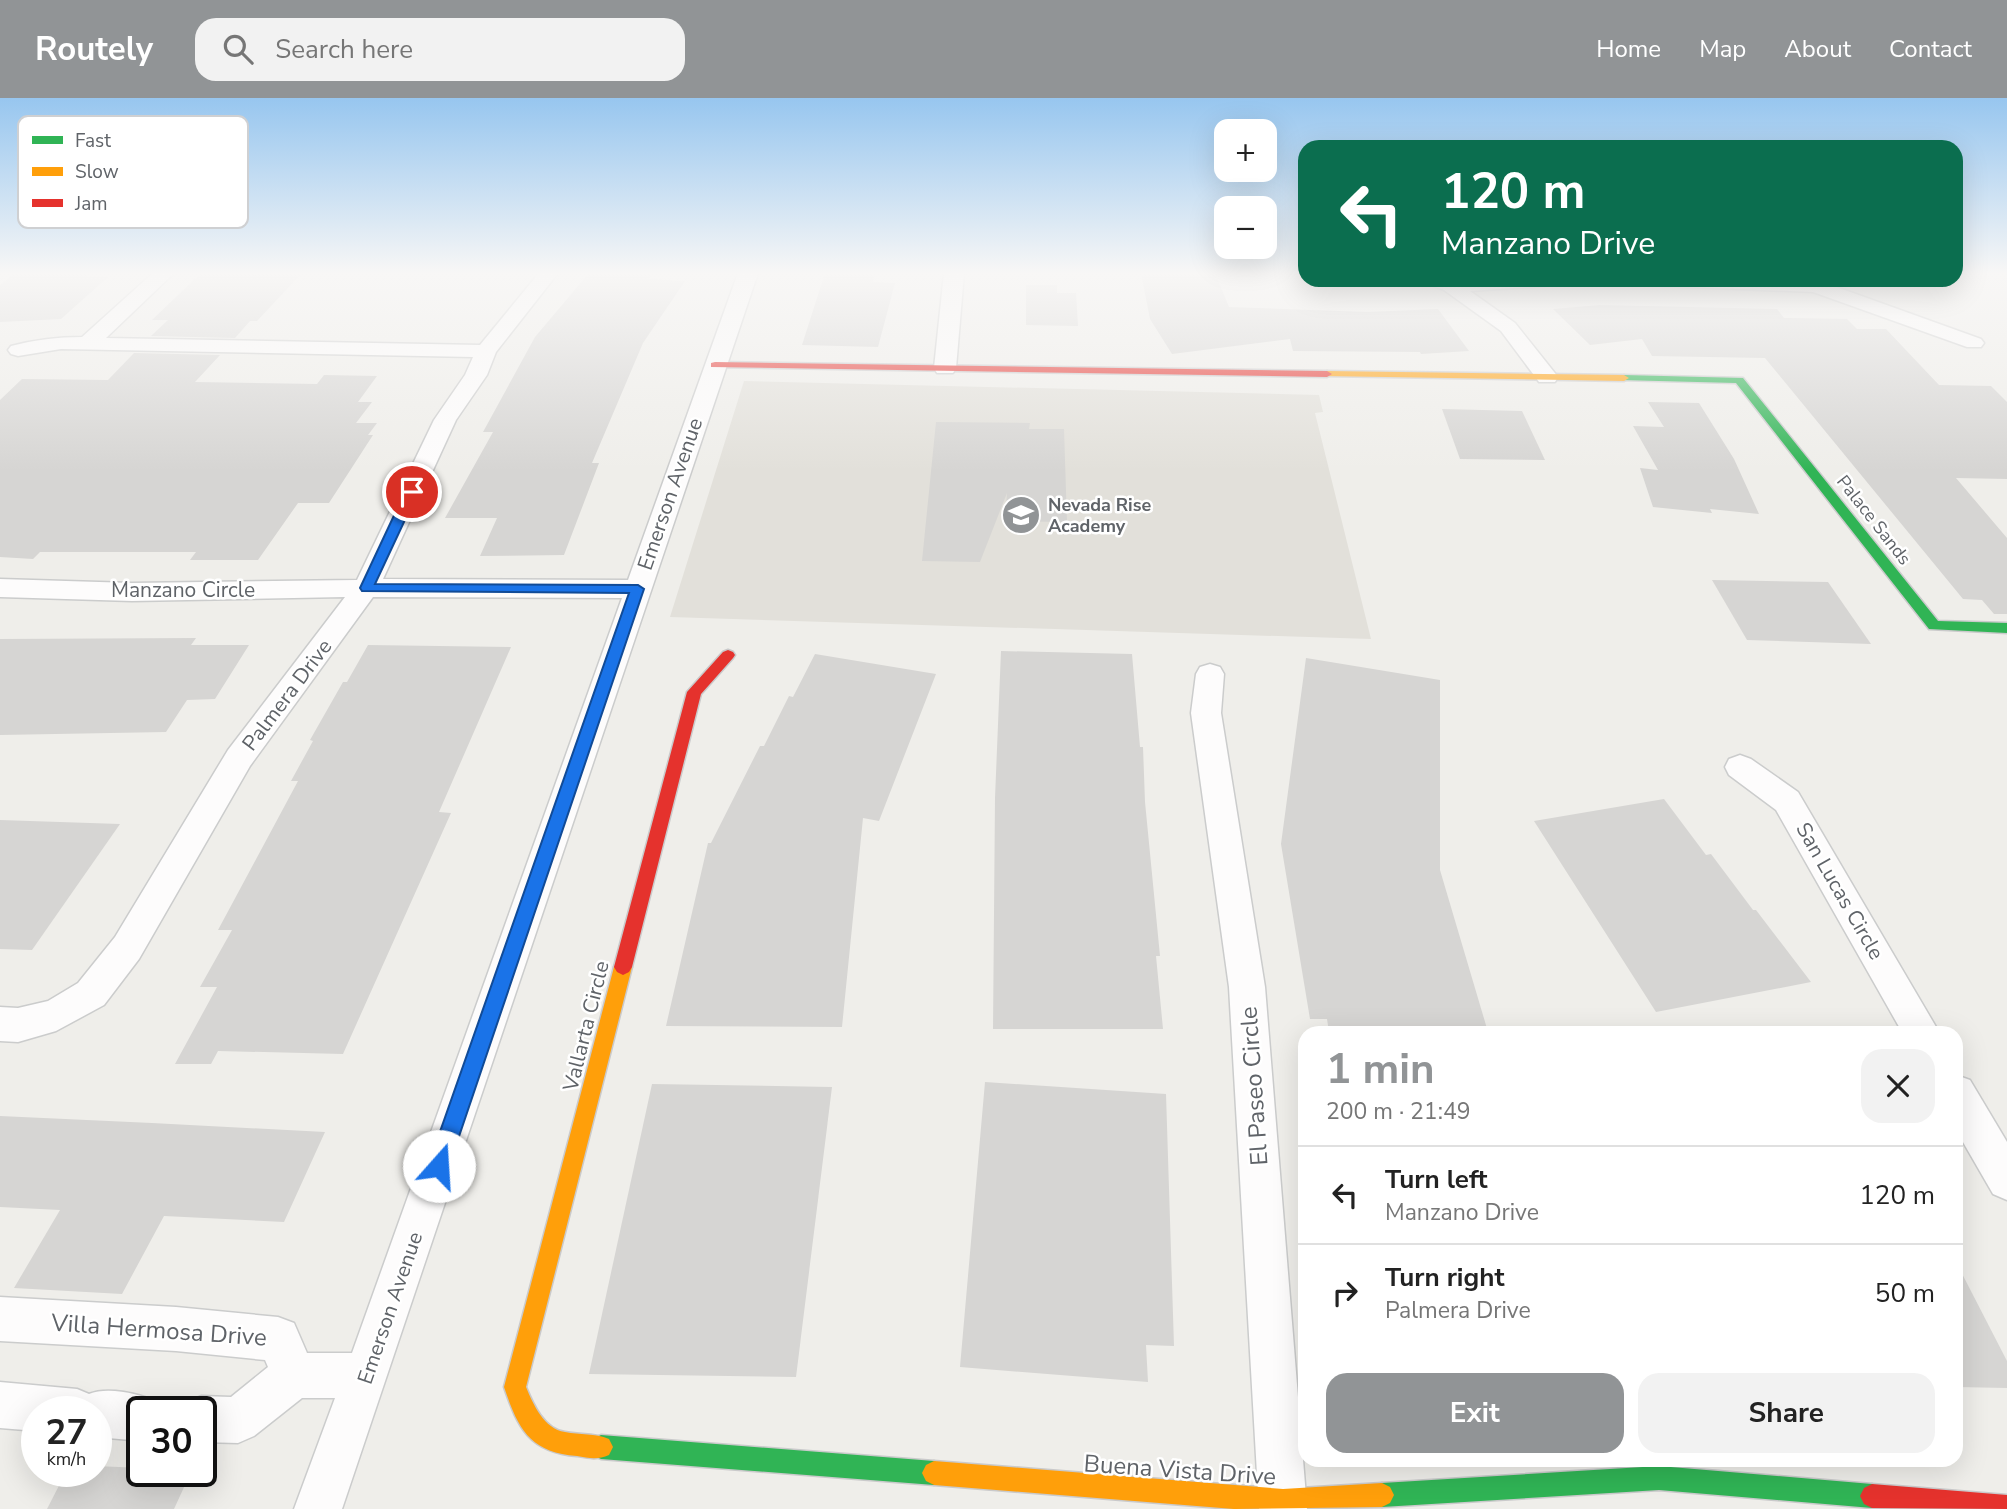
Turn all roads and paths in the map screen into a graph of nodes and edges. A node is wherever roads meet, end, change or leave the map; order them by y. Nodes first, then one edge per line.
1 (93, 339) edge
2 (496, 339) edge
3 (724, 339) edge
4 (948, 339) edge
5 (1517, 339) edge
6 (1962, 339) edge
7 (88, 343) junction
8 (1974, 343) dead end
9 (18, 350) dead end
10 (486, 351) junction
11 (715, 365) junction
12 (945, 368) junction
13 (1546, 377) junction
14 (0, 588) edge
15 (366, 588) junction
16 (638, 589) junction
17 (2007, 628) edge
18 (728, 655) dead end
19 (1210, 674) dead end
20 (1740, 766) dead end
21 (0, 1024) edge
22 (1918, 1026) edge
23 (1963, 1105) edge
24 (2007, 1180) edge
25 (0, 1319) edge
26 (293, 1375) junction
27 (366, 1376) junction
28 (0, 1405) edge
29 (21, 1407) edge
30 (526, 1418) joint
31 (217, 1419) edge
32 (1283, 1505) edge
33 (2007, 1507) edge
34 (318, 1509) edge

1 - 7 street
2 - 10 street, Palmera Drive
3 - 11 street, Emerson Avenue
4 - 12 street
5 - 13 street
6 - 8 street
7 - 9 street
7 - 10 street
10 - 15 street, Palmera Drive
11 - 12 street
11 - 16 street, Emerson Avenue
12 - 13 street
13 - 17 street, Palace Sands
14 - 15 street, Manzano Circle
15 - 16 street, Manzano Circle
15 - 21 street, Palmera Drive
16 - 27 street, Emerson Avenue
18 - 30 street, Vallarta Circle
19 - 32 street, El Paseo Circle
20 - 22 street, San Lucas Circle
23 - 24 street
25 - 26 street, Villa Hermosa Drive
26 - 27 street
26 - 31 street
27 - 34 street, Emerson Avenue
28 - 29 street
30 - 32 street, Buena Vista Drive
32 - 33 street, Buena Vista Drive

